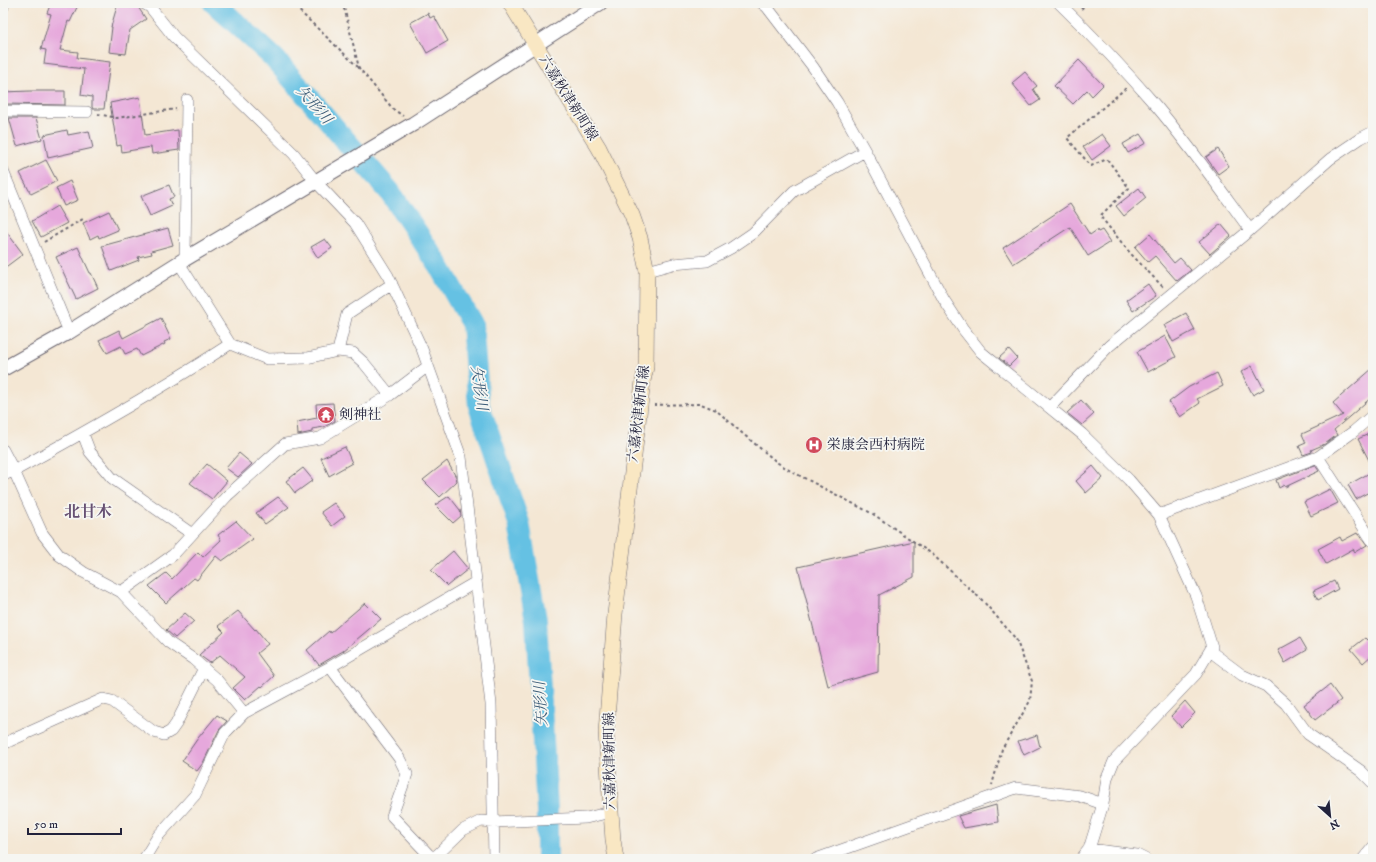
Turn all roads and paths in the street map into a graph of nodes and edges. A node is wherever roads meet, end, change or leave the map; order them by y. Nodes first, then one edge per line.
1 (4, 3) edge
2 (143, 3) edge
3 (291, 3) edge
4 (341, 3) edge
5 (510, 3) edge
6 (600, 3) edge
7 (762, 3) edge
8 (1059, 3) edge
9 (3, 7) edge
10 (535, 45) junction
11 (359, 68) junction
12 (1134, 82) junction
13 (187, 103) joint
14 (3, 111) edge
15 (88, 112) joint
16 (413, 124) junction
17 (1373, 132) edge
18 (865, 151) junction
19 (3, 171) edge
20 (316, 182) junction
21 (82, 219) dead end
22 (1250, 230) junction
23 (34, 247) junction
24 (182, 261) junction
25 (647, 271) junction
26 (392, 284) junction
27 (1171, 295) junction
28 (69, 332) junction
29 (230, 344) junction
30 (338, 351) junction
31 (428, 366) junction
32 (3, 369) edge
33 (390, 395) junction
34 (641, 406) junction
35 (1050, 407) junction
36 (1373, 415) edge
37 (83, 434) junction
38 (3, 450) edge
39 (1318, 457) junction
40 (14, 471) junction
41 (3, 476) edge
42 (1159, 515) junction
43 (192, 534) junction
44 (1373, 542) edge
45 (476, 582) junction
46 (120, 592) junction
47 (1210, 651) junction
48 (330, 667) junction
49 (204, 668) junction
50 (244, 713) junction
51 (3, 744) edge
52 (1373, 783) edge
53 (989, 797) junction
54 (1103, 804) junction
55 (611, 812) junction
56 (494, 822) junction
57 (1373, 847) edge
58 (1089, 849) junction
59 (434, 857) edge
60 (144, 859) edge
61 (494, 859) edge
62 (616, 859) edge
63 (816, 859) edge
64 (1081, 859) edge
65 (1145, 859) edge
66 (1363, 859) edge

1 - 9 street
2 - 20 street
3 - 11 path
4 - 11 path
5 - 10 main road, 六嘉秋津新町線
6 - 10 street
7 - 18 street
8 - 12 street
10 - 16 street
10 - 25 main road, 六嘉秋津新町線
11 - 16 path
12 - 22 street
12 - 27 path
13 - 15 path
13 - 24 street
14 - 15 street
16 - 20 street
17 - 22 street
18 - 25 street
18 - 35 street
19 - 23 street
20 - 24 street
20 - 26 street
21 - 23 path
22 - 27 street
23 - 28 street
24 - 28 street
24 - 29 street
25 - 34 main road, 六嘉秋津新町線
26 - 30 street
26 - 31 street
27 - 35 street
28 - 32 street
29 - 30 street
29 - 37 street
30 - 33 street
31 - 33 street
31 - 45 street
33 - 43 street
34 - 53 path
34 - 55 main road, 六嘉秋津新町線
35 - 42 street
36 - 39 street
37 - 40 street
37 - 43 street
38 - 40 street
39 - 42 street
39 - 44 street
40 - 41 street
40 - 46 street
42 - 47 street
43 - 46 street
45 - 48 street
45 - 56 street
46 - 49 street
47 - 52 street
47 - 54 street
48 - 50 street
48 - 59 street
49 - 50 street
49 - 51 street
50 - 60 street
53 - 54 street
53 - 63 street
54 - 58 street
55 - 56 street
55 - 62 main road, 六嘉秋津新町線
56 - 59 street
56 - 61 street
57 - 66 street
58 - 64 street
58 - 65 street

